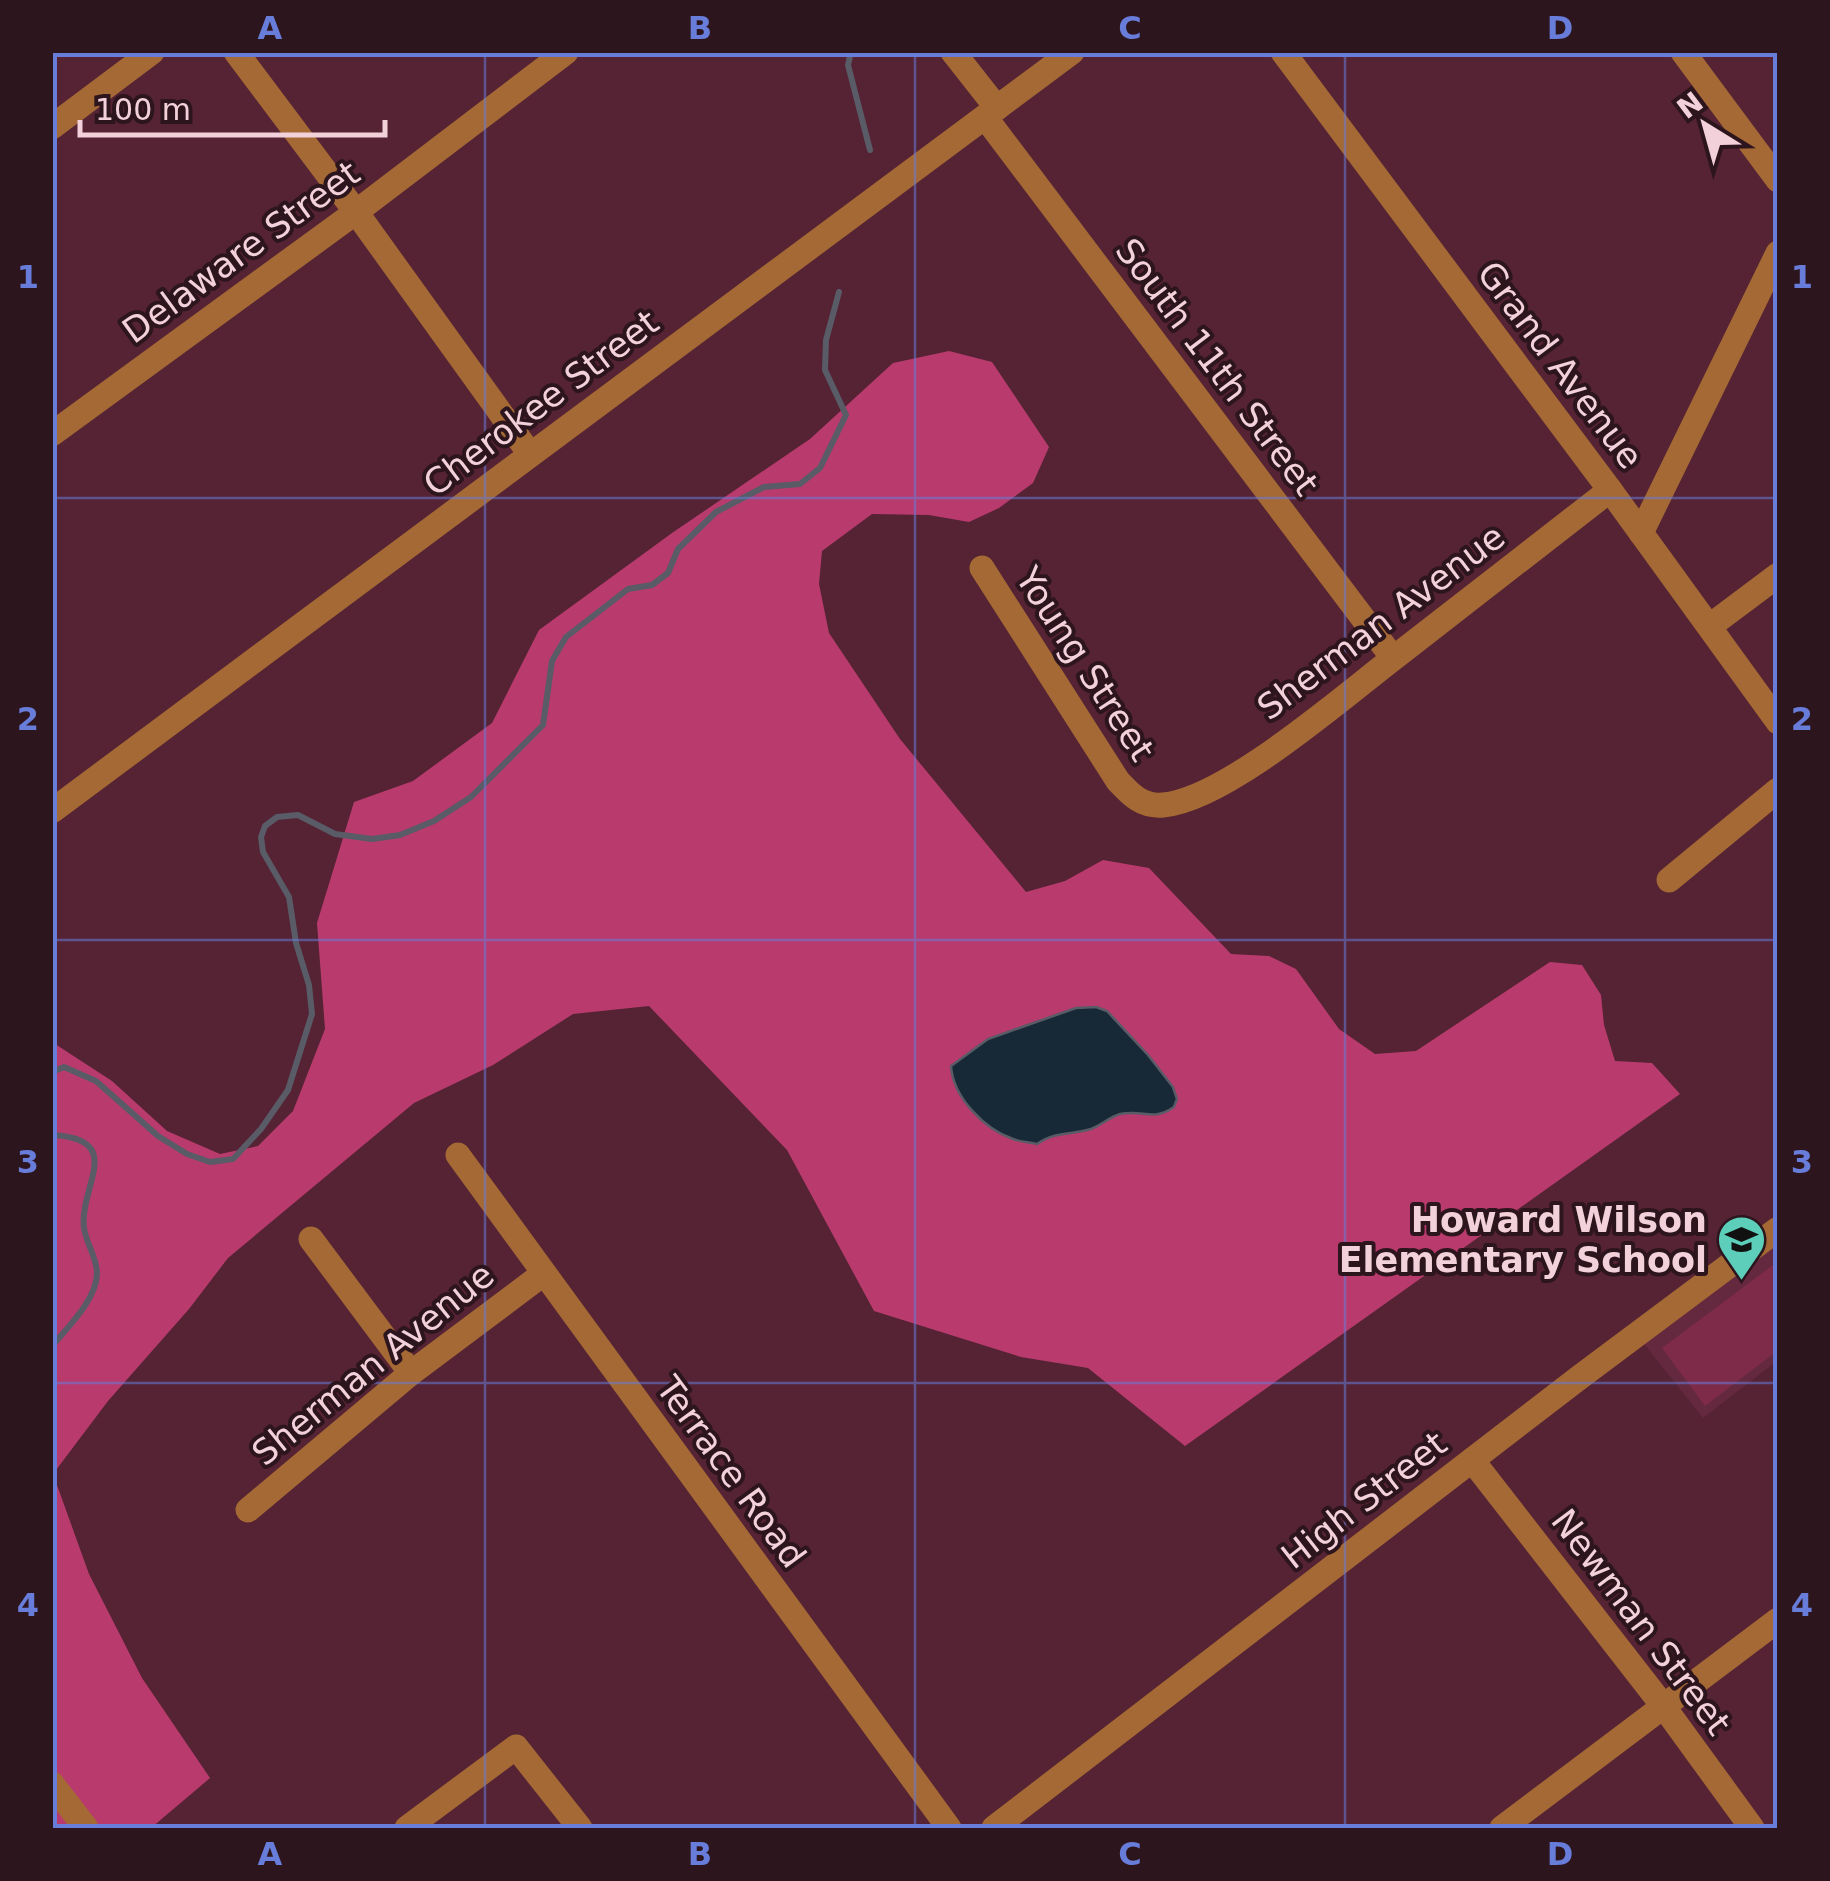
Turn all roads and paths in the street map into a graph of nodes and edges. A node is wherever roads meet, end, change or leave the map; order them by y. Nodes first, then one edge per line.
1 (152, 52) edge
2 (236, 52) edge
3 (566, 52) edge
4 (954, 52) edge
5 (1072, 52) edge
6 (1283, 52) edge
7 (1683, 52) edge
8 (991, 112) junction
9 (52, 127) edge
10 (1778, 180) edge
11 (356, 212) junction
12 (1778, 254) edge
13 (52, 434) edge
14 (530, 454) junction
15 (1610, 490) junction
16 (1641, 533) junction
17 (982, 568) dead end
18 (1778, 575) edge
19 (1710, 626) junction
20 (1393, 658) junction
21 (1778, 722) edge
22 (1778, 790) edge
23 (1188, 798) joint
24 (55, 804) edge
25 (1669, 880) dead end
26 (458, 1155) dead end
27 (1778, 1229) edge
28 (311, 1239) dead end
29 (543, 1274) junction
30 (410, 1373) junction
31 (1472, 1460) junction
32 (248, 1510) dead end
33 (1778, 1620) edge
34 (1664, 1706) junction
35 (52, 1784) edge
36 (86, 1828) edge
37 (408, 1828) edge
38 (580, 1828) edge
39 (949, 1828) edge
40 (994, 1828) edge
41 (1502, 1828) edge
42 (1752, 1828) edge

1 - 9 street
2 - 11 street
3 - 11 street, Delaware Street
4 - 8 street, South 11th Street
5 - 8 street, Cherokee Street
6 - 15 street, Grand Avenue
7 - 10 street
8 - 14 street, Cherokee Street
8 - 20 street, South 11th Street
11 - 13 street, Delaware Street
11 - 14 street
12 - 16 street
14 - 24 street, Cherokee Street
15 - 16 street, Grand Avenue
15 - 20 street, Sherman Avenue
16 - 19 street, Grand Avenue
17 - 23 street, Young Street
18 - 19 street
19 - 21 street, Grand Avenue
20 - 23 street, Sherman Avenue
22 - 25 street
26 - 29 street, Terrace Road
27 - 31 street, High Street
28 - 30 street
29 - 30 street, Sherman Avenue
29 - 39 street, Terrace Road
30 - 32 street, Sherman Avenue
31 - 34 street, Newman Street
31 - 40 street, High Street
33 - 34 street
34 - 41 street
34 - 42 street, Newman Street
35 - 36 street
37 - 38 street

